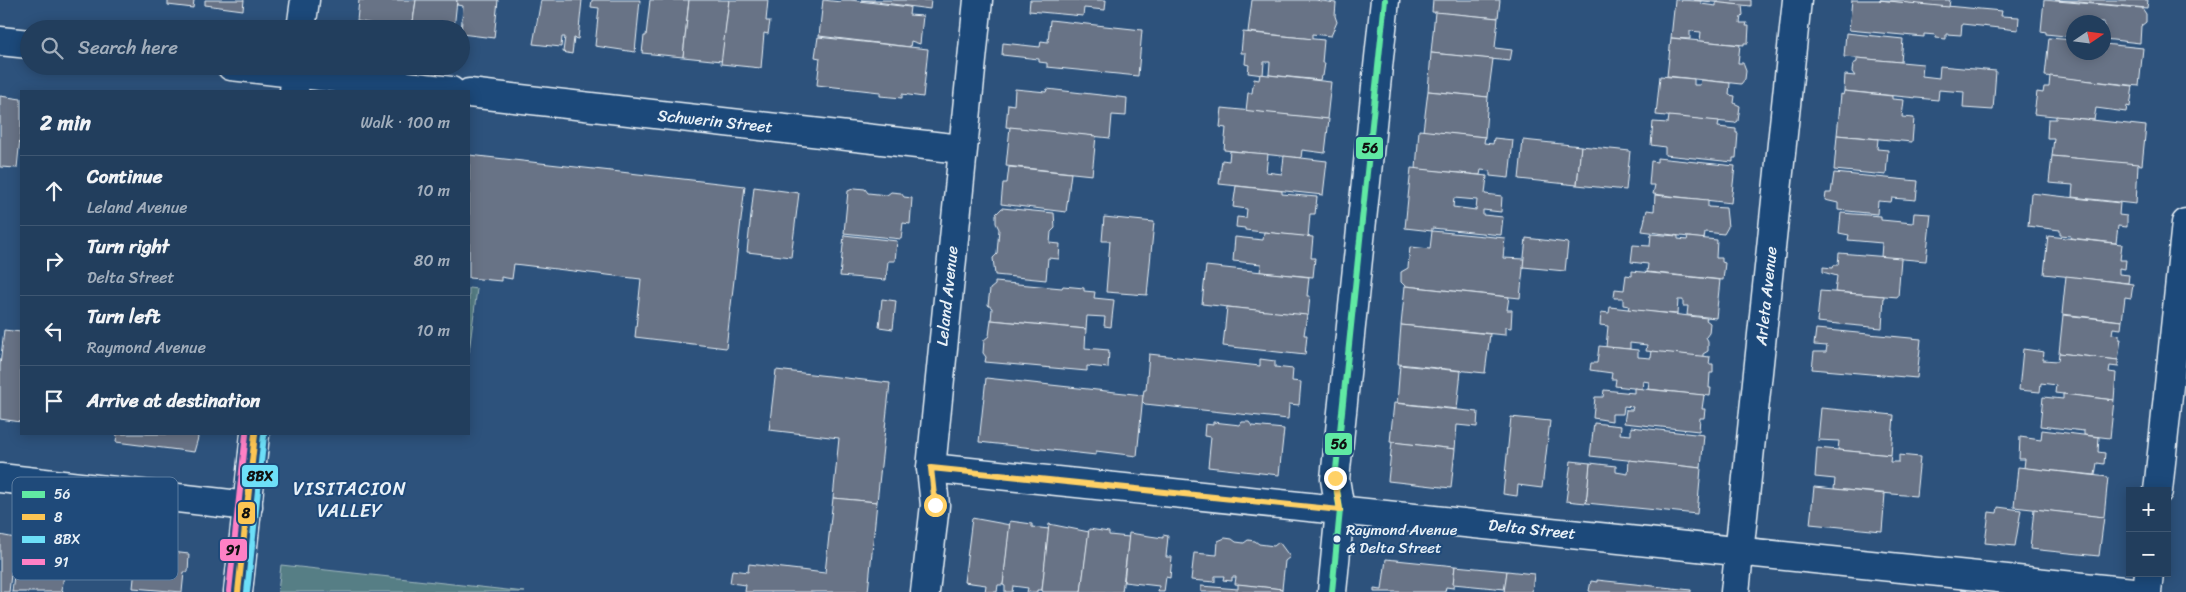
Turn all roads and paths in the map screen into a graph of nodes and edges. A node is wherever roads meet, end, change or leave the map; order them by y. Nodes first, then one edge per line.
1 (305, 0) edge
2 (978, 0) edge
3 (1386, 0) edge
4 (1797, 0) edge
5 (302, 20) edge
6 (0, 40) edge
7 (20, 43) edge
8 (295, 77) edge
9 (440, 90) edge
10 (470, 93) edge
11 (961, 149) junction
12 (2186, 223) edge
13 (256, 435) edge
14 (931, 468) junction
15 (2158, 487) edge
16 (178, 498) edge
17 (248, 506) junction
18 (1340, 510) junction
19 (1740, 550) junction
20 (2149, 577) edge
21 (238, 592) edge
22 (925, 592) edge
23 (1332, 592) edge
24 (1735, 592) edge
25 (2133, 592) edge
26 (2147, 592) edge

1 - 5 street
2 - 11 street, Leland Avenue
3 - 18 street
4 - 19 street, Arleta Avenue
6 - 7 street
8 - 9 street
10 - 11 street, Schwerin Street
11 - 14 street, Leland Avenue
12 - 15 street
13 - 17 street
14 - 18 street, Delta Street
14 - 22 street, Leland Avenue
16 - 17 street
17 - 21 street
18 - 19 street, Delta Street
18 - 23 street
19 - 24 street, Arleta Avenue
19 - 25 street, Delta Street
20 - 26 street

